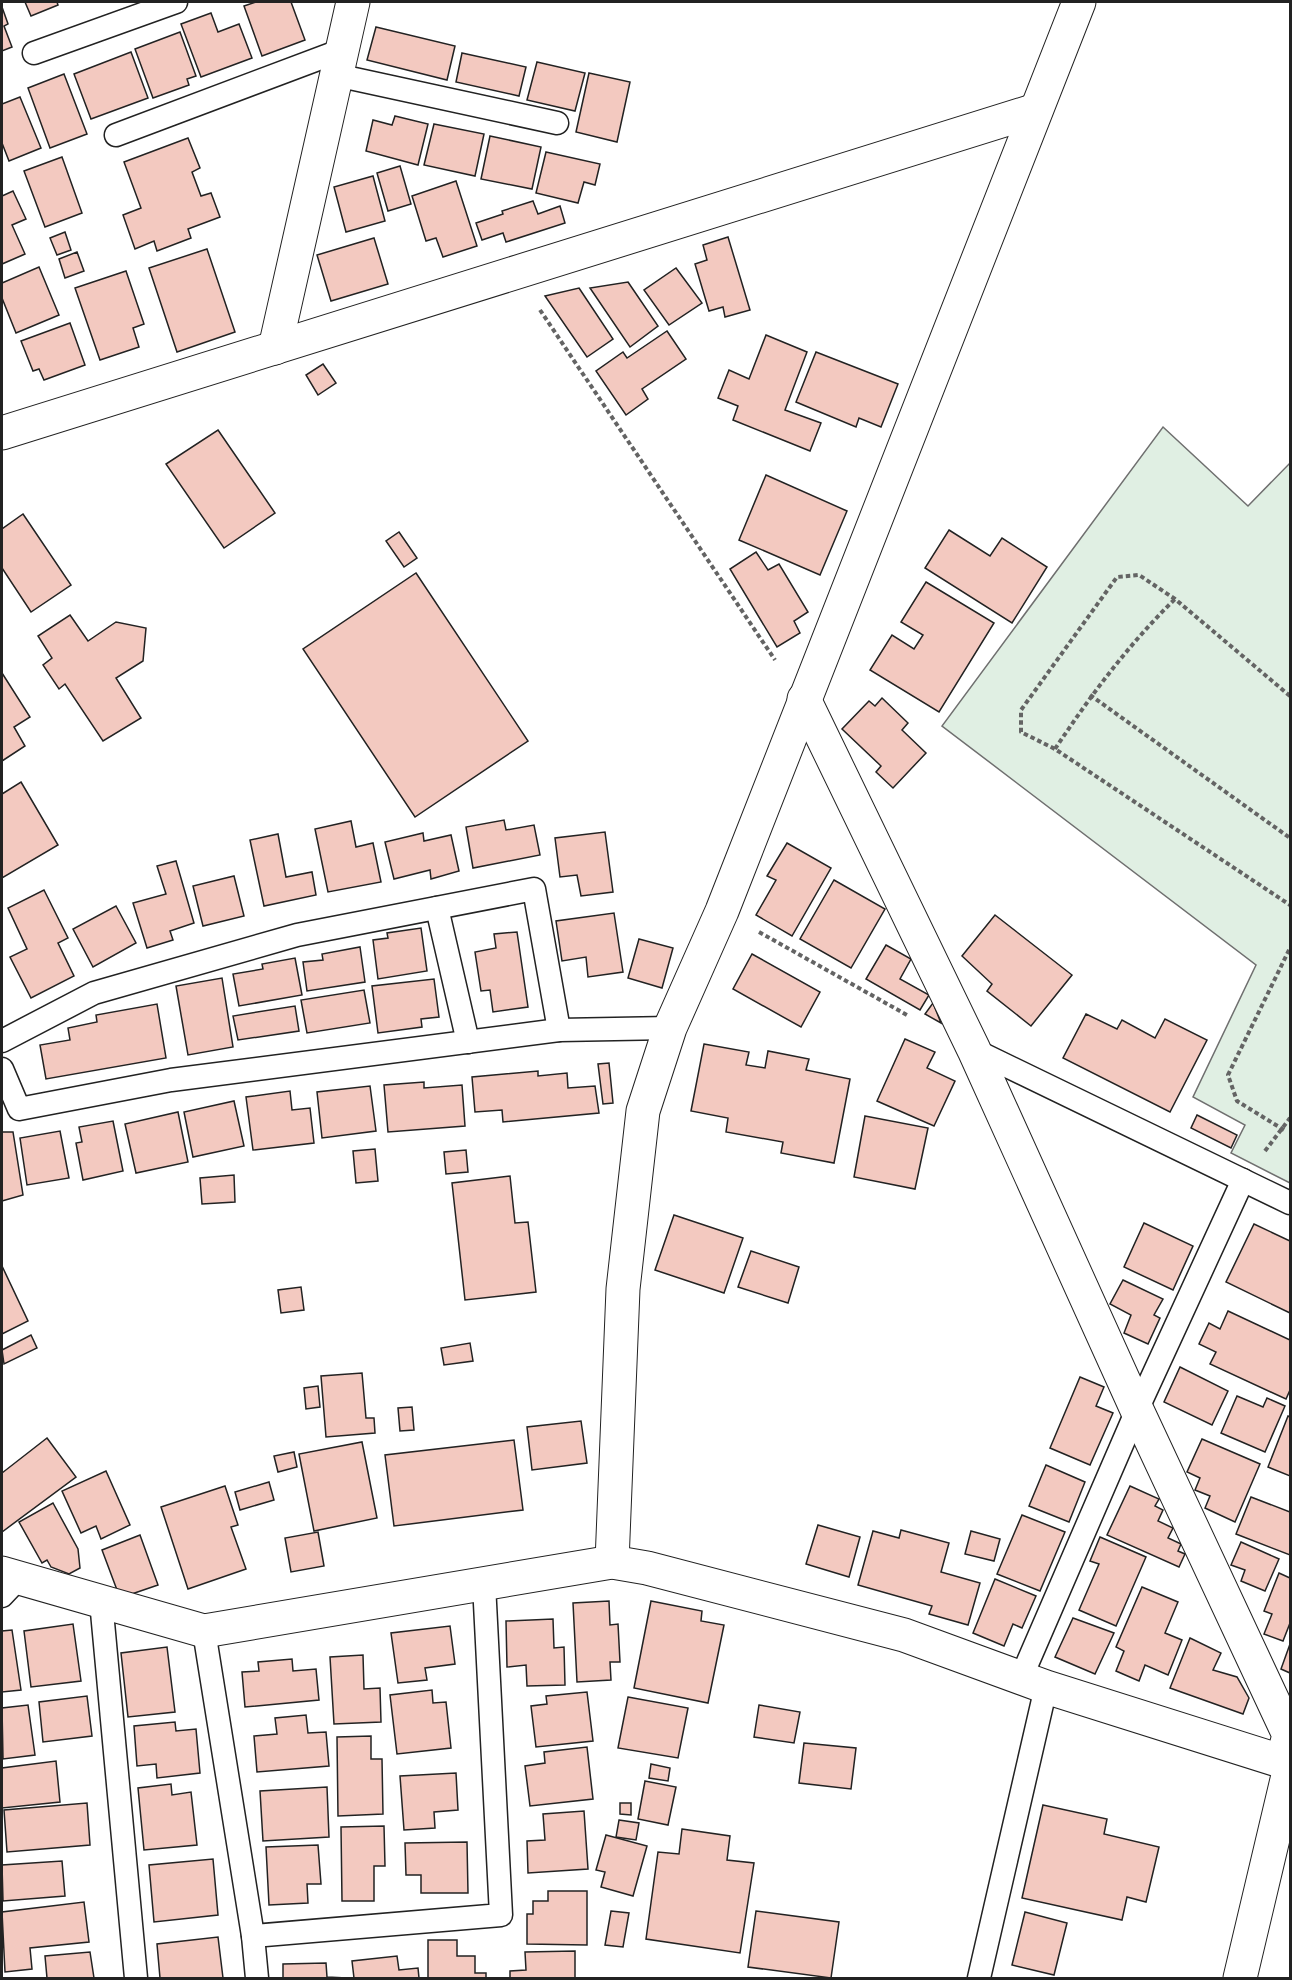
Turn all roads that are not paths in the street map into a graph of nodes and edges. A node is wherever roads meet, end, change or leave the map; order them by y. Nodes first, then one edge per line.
1 (176, 2) edge
2 (353, 2) edge
3 (1078, 2) edge
4 (34, 53) dead end
5 (339, 62) junction
6 (1036, 110) junction
7 (557, 123) dead end
8 (116, 135) dead end
9 (275, 348) junction
10 (2, 434) edge
11 (804, 699) junction
12 (437, 908) junction
13 (670, 1028) junction
14 (559, 1030) junction
15 (2, 1041) edge
16 (468, 1042) junction
17 (974, 1050) junction
18 (2, 1069) edge
19 (1243, 1179) junction
20 (1290, 1203) edge
21 (1137, 1410) junction
22 (612, 1563) junction
23 (7, 1582) edge
24 (484, 1584) junction
25 (101, 1601) junction
26 (204, 1631) junction
27 (1034, 1682) junction
28 (1288, 1764) edge
29 (253, 1936) junction
30 (136, 1978) edge
31 (257, 1978) edge
32 (979, 1978) edge
33 (1240, 1978) edge

1 - 4 lane
2 - 5 street
3 - 6 street
5 - 7 lane
5 - 8 lane
5 - 9 street
6 - 9 street
6 - 11 street
9 - 10 street
11 - 13 street
11 - 17 street
12 - 14 lane
12 - 15 lane
12 - 16 lane
13 - 14 lane
13 - 22 street
14 - 16 lane
16 - 18 lane
17 - 19 lane
17 - 21 street
19 - 20 lane
19 - 21 lane
21 - 27 lane
21 - 28 street
22 - 24 street
22 - 27 street
23 - 25 street
24 - 26 street
24 - 29 lane
25 - 26 street
25 - 30 lane
26 - 29 lane
27 - 28 street
27 - 32 lane
28 - 33 street
29 - 31 lane

